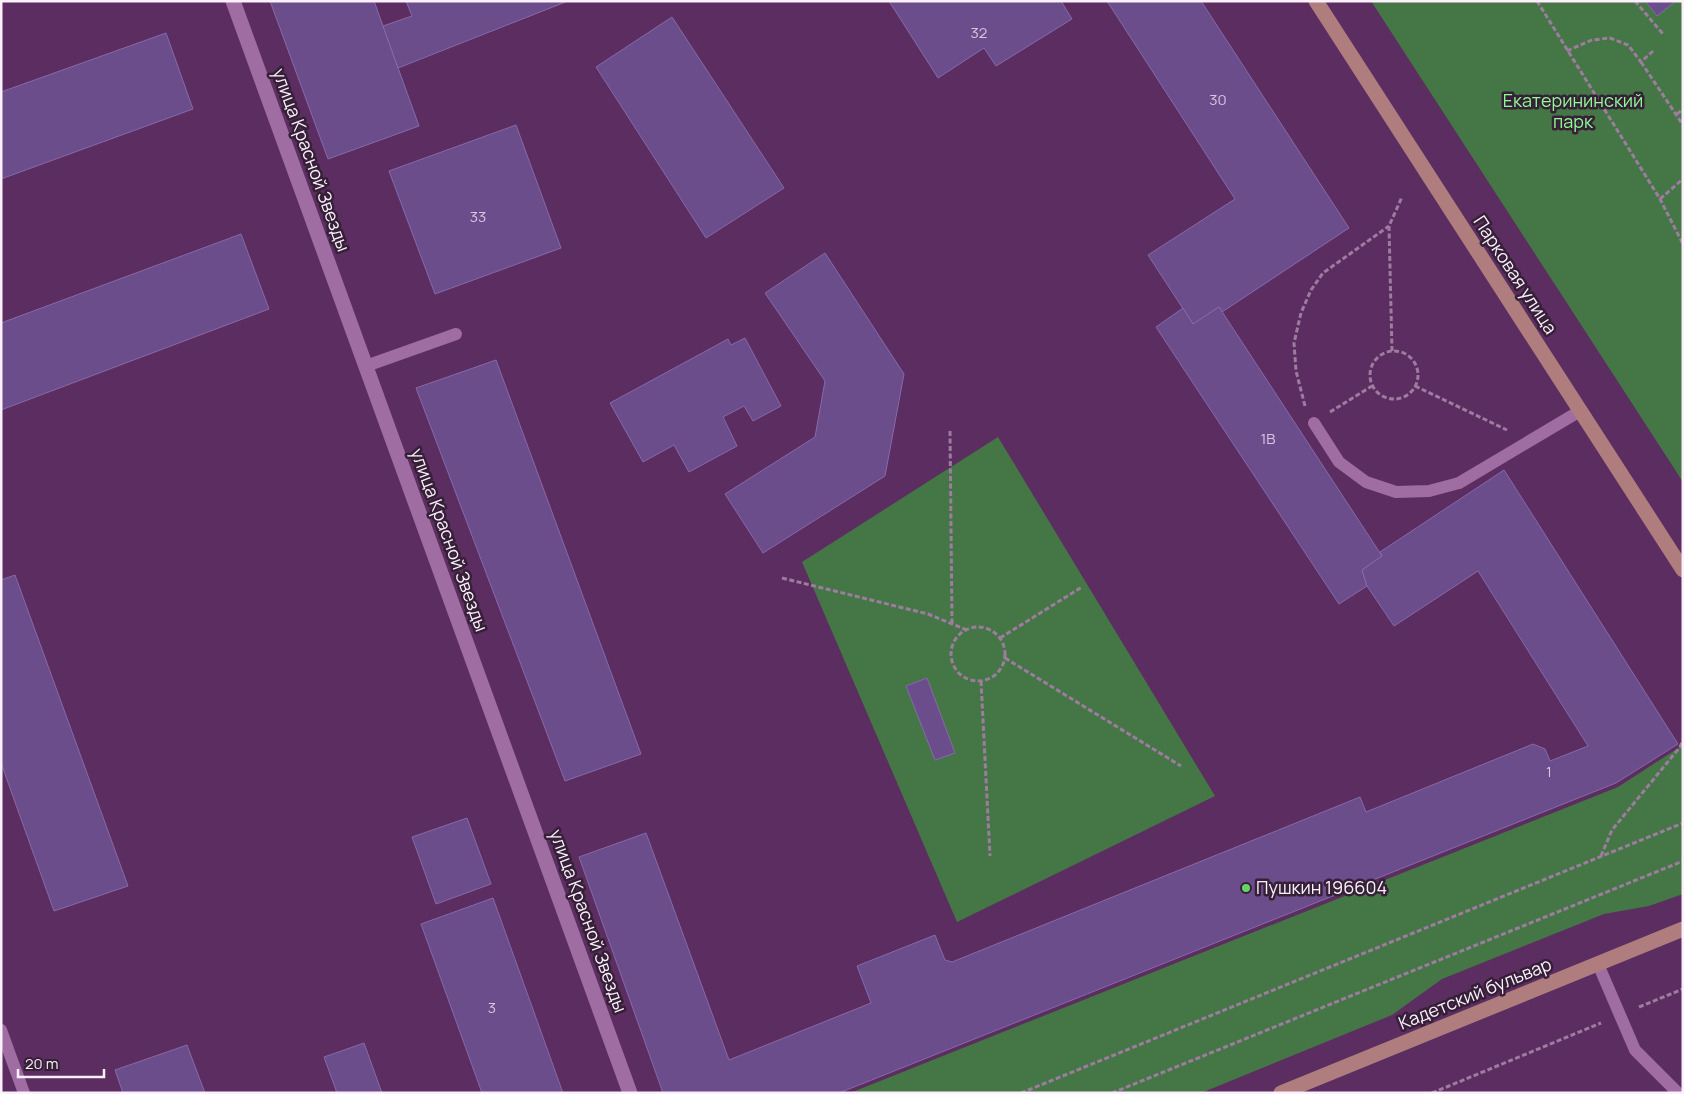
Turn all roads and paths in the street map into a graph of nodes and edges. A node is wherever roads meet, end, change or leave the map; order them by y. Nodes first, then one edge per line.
1 (233, 1) edge
2 (1316, 1) edge
3 (1537, 1) edge
4 (1635, 1) edge
5 (1663, 34) dead end
6 (1567, 51) junction
7 (1653, 51) dead end
8 (1641, 62) junction
9 (1683, 109) edge
10 (1677, 114) junction
11 (1683, 125) edge
12 (1683, 179) edge
13 (1402, 197) dead end
14 (1660, 199) junction
15 (1389, 226) junction
16 (1683, 244) edge
17 (456, 334) dead end
18 (1392, 351) junction
19 (366, 366) junction
20 (1372, 386) junction
21 (1415, 386) junction
22 (1580, 411) junction
23 (1314, 423) junction
24 (950, 431) dead end
25 (1531, 441) junction
26 (1683, 570) edge
27 (782, 578) dead end
28 (1082, 588) dead end
29 (952, 624) junction
30 (967, 630) junction
31 (1000, 638) junction
32 (1005, 658) junction
33 (982, 681) junction
34 (1683, 740) edge
35 (1181, 766) dead end
36 (1683, 823) edge
37 (990, 856) dead end
38 (1601, 856) junction
39 (1683, 862) edge
40 (1683, 929) edge
41 (1598, 964) junction
42 (1683, 989) edge
43 (1619, 1016) junction
44 (1, 1030) edge
45 (1445, 1088) junction
46 (24, 1093) edge
47 (630, 1093) edge
48 (1021, 1093) edge
49 (1112, 1093) edge
50 (1281, 1093) edge
51 (1432, 1093) edge
52 (1442, 1093) edge
53 (1678, 1093) edge

1 - 19 street, улица Красной Звезды
2 - 22 main road, Парковая улица
3 - 6 path
4 - 5 path
6 - 8 path
6 - 14 path
7 - 8 path
8 - 10 path
9 - 10 path
10 - 11 path
12 - 14 path
13 - 15 path
14 - 16 path
15 - 18 path
15 - 23 path
17 - 19 lane
18 - 20 path
18 - 21 path
19 - 47 street, улица Красной Звезды
20 - 21 path
20 - 23 path
21 - 25 path
22 - 25 lane
22 - 26 main road, Парковая улица
23 - 25 lane
24 - 29 path
27 - 29 path
28 - 31 path
29 - 30 path
30 - 31 path
30 - 33 path
31 - 32 path
32 - 33 path
32 - 35 path
33 - 37 path
34 - 38 path
36 - 38 path
38 - 48 path
39 - 49 path
40 - 41 main road, Кадетский бульвар
41 - 43 lane
41 - 50 main road, Кадетский бульвар
42 - 43 path
43 - 45 path
43 - 53 lane
44 - 46 lane
45 - 51 path
45 - 52 path

